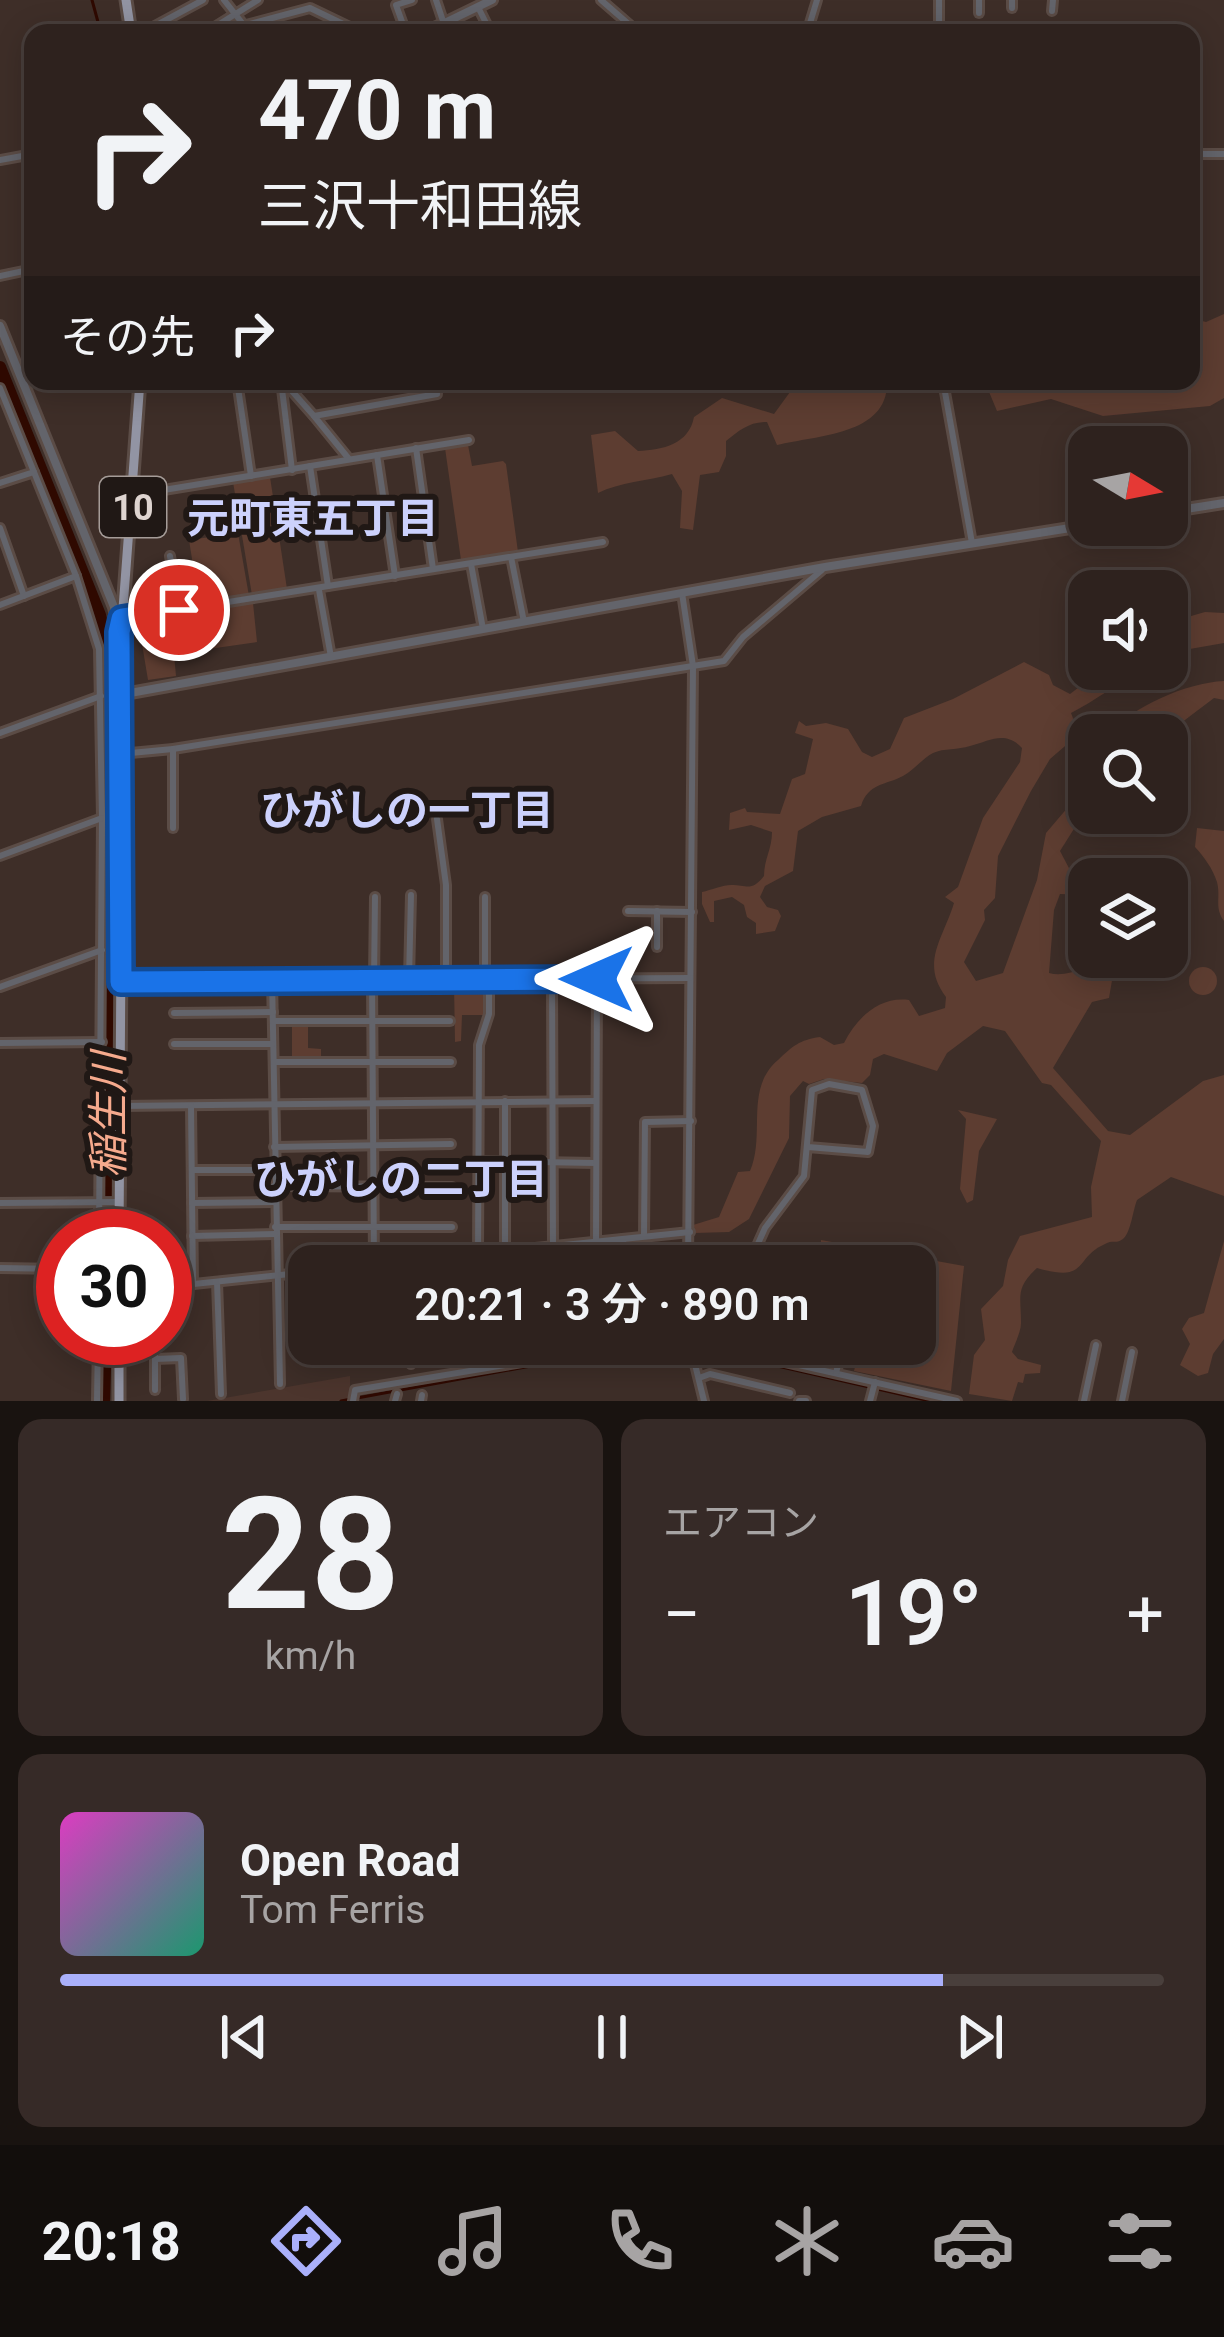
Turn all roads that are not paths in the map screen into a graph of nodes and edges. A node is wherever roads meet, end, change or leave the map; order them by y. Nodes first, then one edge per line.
1 (203, 0) edge
2 (224, 0) edge
3 (258, 0) edge
4 (412, 0) edge
5 (492, 0) edge
6 (601, 0) edge
7 (979, 0) edge
8 (1053, 0) edge
9 (395, 3) edge
10 (478, 7) junction
11 (1052, 11) dead end
12 (979, 13) dead end
13 (236, 16) junction
14 (335, 19) junction
15 (159, 24) edge
16 (221, 24) edge
17 (243, 24) edge
18 (261, 24) edge
19 (336, 24) edge
20 (345, 24) edge
21 (451, 24) edge
22 (486, 24) edge
23 (629, 24) edge
24 (0, 326) edge
25 (24, 385) edge
26 (0, 388) edge
27 (26, 390) edge
28 (140, 390) edge
29 (238, 390) edge
30 (283, 390) edge
31 (290, 390) edge
32 (437, 390) edge
33 (945, 390) edge
34 (314, 416) junction
35 (469, 440) dead end
36 (416, 448) junction
37 (377, 455) junction
38 (349, 459) junction
39 (310, 466) junction
40 (292, 470) junction
41 (34, 472) junction
42 (251, 476) junction
43 (0, 483) edge
44 (134, 495) junction
45 (1224, 503) edge
46 (1188, 509) edge
47 (0, 528) edge
48 (1068, 528) edge
49 (603, 542) dead end
50 (972, 544) junction
51 (170, 556) dead end
52 (511, 557) junction
53 (471, 564) junction
54 (825, 567) junction
55 (433, 569) junction
56 (76, 576) junction
57 (395, 576) junction
58 (323, 587) junction
59 (682, 593) junction
60 (24, 596) junction
61 (0, 605) edge
62 (179, 610) junction
63 (122, 619) junction
64 (524, 622) junction
65 (483, 629) junction
66 (119, 632) junction
67 (331, 657) junction
68 (693, 666) junction
69 (118, 695) junction
70 (101, 696) junction
71 (0, 733) edge
72 (173, 749) junction
73 (119, 754) junction
74 (102, 818) junction
75 (437, 819) dead end
76 (172, 828) dead end
77 (0, 856) edge
78 (411, 895) dead end
79 (375, 897) dead end
80 (485, 897) dead end
81 (628, 911) dead end
82 (657, 911) junction
83 (692, 912) junction
84 (656, 947) dead end
85 (102, 950) junction
86 (446, 978) junction
87 (487, 978) junction
88 (690, 978) junction
89 (272, 979) junction
90 (409, 979) junction
91 (552, 979) junction
92 (597, 979) junction
93 (373, 980) junction
94 (121, 982) junction
95 (0, 987) edge
96 (173, 1013) dead end
97 (273, 1016) junction
98 (372, 1020) junction
99 (450, 1021) dead end
100 (102, 1042) junction
101 (0, 1043) edge
102 (174, 1044) dead end
103 (273, 1045) junction
104 (373, 1061) junction
105 (451, 1061) dead end
106 (273, 1062) junction
107 (478, 1101) junction
108 (505, 1101) junction
109 (553, 1101) junction
110 (596, 1101) junction
111 (373, 1103) junction
112 (273, 1105) junction
113 (119, 1106) junction
114 (191, 1106) junction
115 (691, 1121) junction
116 (451, 1144) dead end
117 (373, 1146) junction
118 (274, 1147) junction
119 (808, 1148) junction
120 (478, 1162) junction
121 (505, 1162) junction
122 (553, 1162) junction
123 (596, 1162) junction
124 (192, 1170) junction
125 (274, 1170) junction
126 (274, 1186) junction
127 (452, 1186) dead end
128 (373, 1187) junction
129 (274, 1202) junction
130 (0, 1203) edge
131 (108, 1203) junction
132 (192, 1203) junction
133 (106, 1209) edge
134 (110, 1209) edge
135 (192, 1209) edge
136 (452, 1227) dead end
137 (374, 1228) junction
138 (275, 1230) junction
139 (690, 1232) junction
140 (192, 1236) joint
141 (644, 1236) junction
142 (623, 1239) junction
143 (596, 1242) junction
144 (578, 1244) joint
145 (374, 1245) edge
146 (478, 1245) edge
147 (505, 1245) edge
148 (553, 1245) edge
149 (566, 1245) edge
150 (623, 1245) edge
151 (689, 1245) edge
152 (757, 1245) edge
153 (0, 1268) edge
154 (36, 1269) edge
155 (288, 1274) edge
156 (275, 1275) junction
157 (217, 1282) junction
158 (193, 1284) joint
159 (1096, 1345) dead end
160 (1132, 1352) dead end
161 (98, 1365) edge
162 (119, 1365) edge
163 (155, 1365) edge
164 (182, 1365) edge
165 (505, 1365) edge
166 (696, 1365) edge
167 (802, 1365) edge
168 (838, 1365) edge
169 (836, 1373) junction
170 (700, 1378) junction
171 (280, 1384) dead end
172 (874, 1386) junction
173 (155, 1390) dead end
174 (790, 1393) dead end
175 (221, 1394) dead end
176 (184, 1399) edge
177 (97, 1401) edge
178 (119, 1401) edge
179 (353, 1401) edge
180 (704, 1401) edge
181 (870, 1401) edge
182 (957, 1401) edge
183 (1084, 1401) edge
184 (1122, 1401) edge

1 - 15 street
2 - 13 street
3 - 13 street
4 - 9 street
5 - 10 street
6 - 23 street
7 - 12 street
8 - 11 street
10 - 21 street
10 - 22 street
13 - 16 street
13 - 17 street
14 - 18 street
14 - 19 street
14 - 20 street
24 - 25 street, 10
26 - 41 street
27 - 66 street, 10
28 - 44 main road, 10
29 - 42 street
30 - 40 street
31 - 34 street
32 - 34 street
33 - 50 street
34 - 38 street
35 - 36 street
36 - 37 street
36 - 55 street
37 - 38 street
37 - 57 street
38 - 39 street
39 - 40 street
39 - 58 street
40 - 42 street
41 - 43 street
41 - 56 street
42 - 44 street
44 - 63 main road, 10
45 - 46 street
47 - 60 street
48 - 50 street
49 - 52 street
50 - 54 street
51 - 62 street
52 - 53 street
52 - 64 street
53 - 55 street
53 - 65 street
54 - 59 street
54 - 68 street
55 - 57 street
56 - 60 street
56 - 70 street
57 - 58 street
58 - 62 street
58 - 67 street
59 - 64 street
59 - 68 street
60 - 61 street
62 - 63 street
63 - 66 main road, 10
64 - 65 street
65 - 67 street
66 - 69 main road, 10
67 - 69 street
68 - 72 street
68 - 83 street
69 - 73 main road, 10
70 - 71 street
70 - 74 street
72 - 73 street
72 - 76 street
73 - 94 main road, 10
74 - 77 street
74 - 85 street
75 - 86 street
78 - 90 street
79 - 93 street
80 - 87 street
81 - 82 street
82 - 83 street
82 - 84 street
83 - 88 street
85 - 95 street
85 - 100 street
86 - 87 street
86 - 90 street
87 - 91 street
87 - 107 street
88 - 92 street
88 - 115 street
89 - 93 street
89 - 94 street
89 - 97 street
90 - 93 street
91 - 92 street
91 - 109 street
92 - 110 street
93 - 98 street
94 - 113 main road, 10
96 - 97 street
97 - 98 street
97 - 103 street
98 - 99 street
98 - 104 street
100 - 101 street
100 - 131 street
102 - 103 street
103 - 106 street
104 - 105 street
104 - 106 street
104 - 111 street
106 - 112 street
107 - 108 street
107 - 111 street
107 - 120 street
108 - 109 street
108 - 121 street
109 - 110 street
109 - 122 street
110 - 123 street
111 - 112 street
111 - 117 street
112 - 114 street
112 - 118 street
113 - 114 street
113 - 131 main road, 10
114 - 124 street
115 - 139 street
115 - 141 street
116 - 117 street
117 - 118 street
117 - 128 street
118 - 125 street
119 - 119 street
119 - 152 street
120 - 121 street
120 - 146 street
121 - 122 street
121 - 147 street
122 - 123 street
122 - 148 street
123 - 143 street
124 - 125 street
124 - 132 street
125 - 126 street
126 - 128 street
126 - 129 street
127 - 128 street
128 - 137 street
129 - 132 street
129 - 138 street
130 - 131 street
131 - 133 street
131 - 134 main road, 10
132 - 135 street
136 - 137 street
137 - 138 street
137 - 145 street
138 - 140 street
138 - 156 street
139 - 141 street
139 - 151 street
140 - 158 street
141 - 142 street
142 - 143 street
142 - 150 street
143 - 144 street
144 - 149 street
153 - 154 street
155 - 156 street
156 - 157 street
156 - 171 street
157 - 158 street
157 - 175 street
159 - 183 street
160 - 184 street
161 - 177 street
162 - 178 main road
163 - 173 street
164 - 176 street
165 - 179 street
166 - 170 street
167 - 169 street
168 - 169 street
169 - 172 street
170 - 174 street
170 - 180 street
172 - 181 street
172 - 182 street

